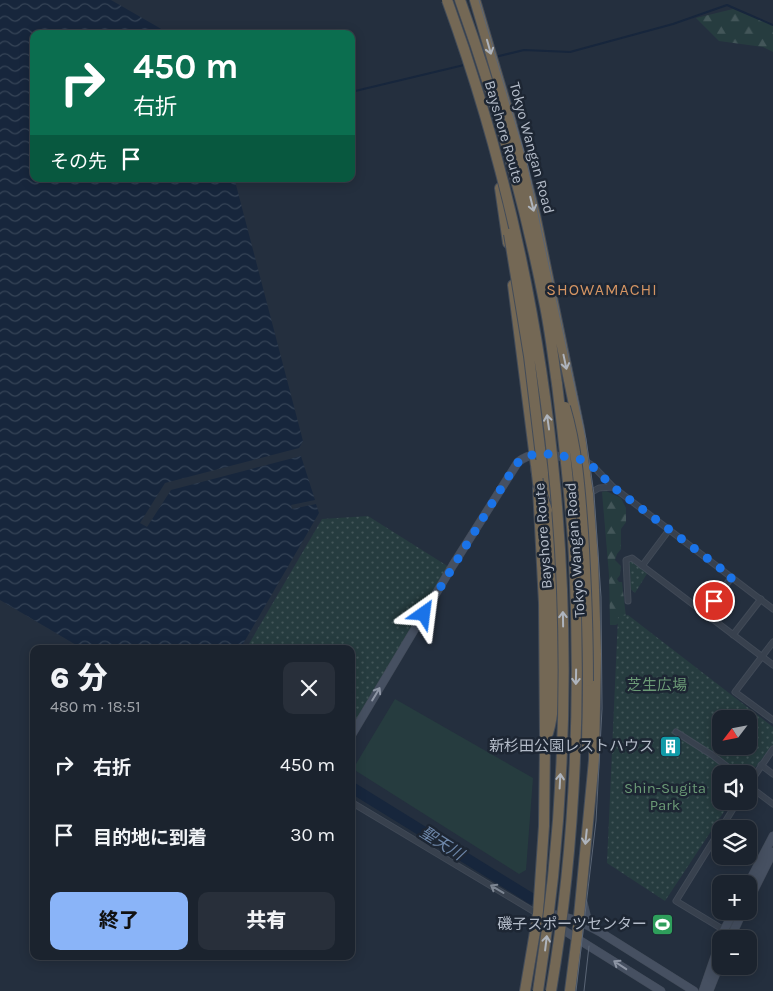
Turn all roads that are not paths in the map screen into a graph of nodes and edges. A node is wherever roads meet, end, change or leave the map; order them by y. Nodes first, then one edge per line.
1 (446, 0) edge
2 (460, 0) edge
3 (475, 0) edge
4 (498, 165) junction
5 (557, 384) junction
6 (536, 454) junction
7 (584, 460) junction
8 (613, 487) junction
9 (588, 494) junction
10 (669, 530) junction
11 (642, 566) junction
12 (732, 577) junction
13 (760, 599) junction
14 (628, 601) dead end
15 (773, 609) edge
16 (704, 613) junction
17 (733, 635) junction
18 (773, 642) edge
19 (762, 656) junction
20 (773, 665) edge
21 (773, 720) edge
22 (355, 729) edge
23 (676, 732) dead end
24 (545, 744) junction
25 (773, 749) edge
26 (725, 765) edge
27 (761, 765) junction
28 (757, 771) edge
29 (773, 774) edge
30 (757, 791) edge
31 (355, 804) edge
32 (773, 804) edge
33 (589, 810) junction
34 (732, 810) edge
35 (773, 836) edge
36 (773, 852) edge
37 (753, 875) edge
38 (757, 884) edge
39 (581, 889) junction
40 (538, 914) junction
41 (729, 920) edge
42 (579, 921) junction
43 (724, 930) joint
44 (600, 932) junction
45 (577, 937) junction
46 (712, 965) edge
47 (715, 975) edge
48 (656, 990) edge
49 (525, 991) edge
50 (538, 991) edge
51 (551, 991) edge
52 (570, 991) edge
53 (694, 991) edge
54 (703, 991) edge
55 (709, 991) edge

1 - 4 highway, Bayshore Route, bridge
1 - 6 highway
2 - 5 highway, Bayshore Route
3 -> 7 highway, Tokyo Wangan Road
4 - 24 highway, bridge
50 -> 4 highway, Bayshore Route, bridge
5 - 33 highway, bridge
5 -> 51 highway, Bayshore Route, bridge
6 - 7 street
22 -> 6 street
6 - 24 highway
7 - 8 street
7 - 9 highway, Tokyo Wangan Road
8 - 9 street
8 - 10 street
9 - 33 highway, Tokyo Wangan Road
10 - 11 street
10 - 12 street
11 - 14 street
11 - 16 street
12 - 13 street
12 - 16 street
13 - 15 street
13 - 17 street
16 - 17 street
17 - 19 street
18 - 19 street
19 - 20 street
19 - 21 street
23 - 26 street
24 - 40 highway
25 - 27 street
27 - 28 street
27 - 29 street
30 - 32 street
40 -> 31 street
33 -> 39 highway, Tokyo Wangan Road
34 - 43 street
35 - 37 street
36 - 38 street
39 - 42 highway, Tokyo Wangan Road
39 - 44 street
40 - 42 street
40 - 45 street
40 - 49 highway
41 - 43 street
42 - 44 street
42 - 45 highway, Tokyo Wangan Road
44 - 53 street
48 -> 45 street
45 - 52 highway, Tokyo Wangan Road
46 - 54 street
47 - 55 street

